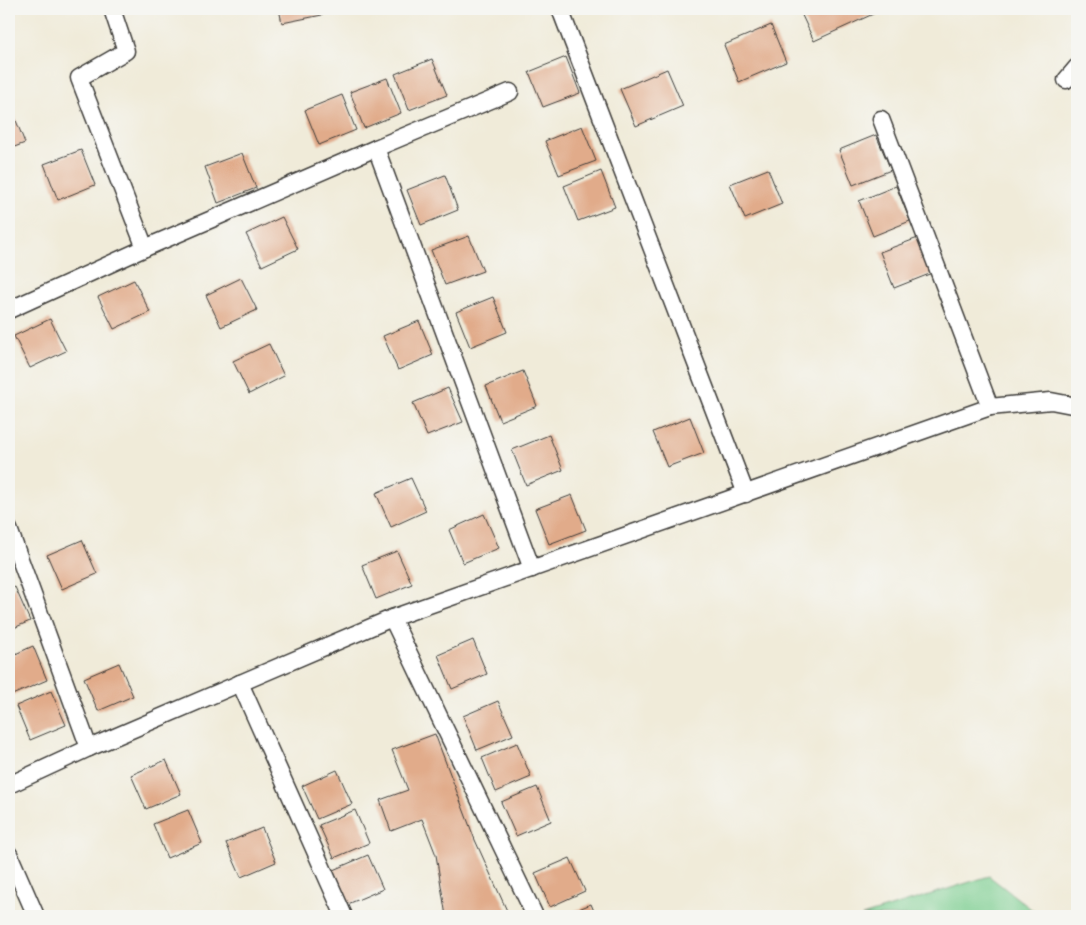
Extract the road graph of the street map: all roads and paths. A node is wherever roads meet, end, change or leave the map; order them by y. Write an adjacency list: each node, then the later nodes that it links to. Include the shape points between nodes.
1 (112, 9): 8 (street, via 126,51 79,78)
2 (560, 9): 12 (street)
3 (1077, 67): 4 (street)
4 (1066, 80)
5 (510, 92): 7 (street)
6 (881, 119): 11 (street)
7 (376, 148): 8 (street); 14 (street)
8 (145, 248): 9 (street)
9 (9, 310)
10 (1077, 406): 11 (street, via 1051,401)
11 (990, 407): 12 (street)
12 (746, 494): 14 (street)
13 (9, 529): 17 (street)
14 (532, 569): 15 (street)
15 (392, 618): 16 (street); 22 (street)
16 (240, 683): 17 (street); 21 (street)
17 (89, 748): 18 (street)
18 (9, 785)
19 (9, 854): 20 (street)
20 (36, 916)
21 (344, 916)
22 (535, 916)

